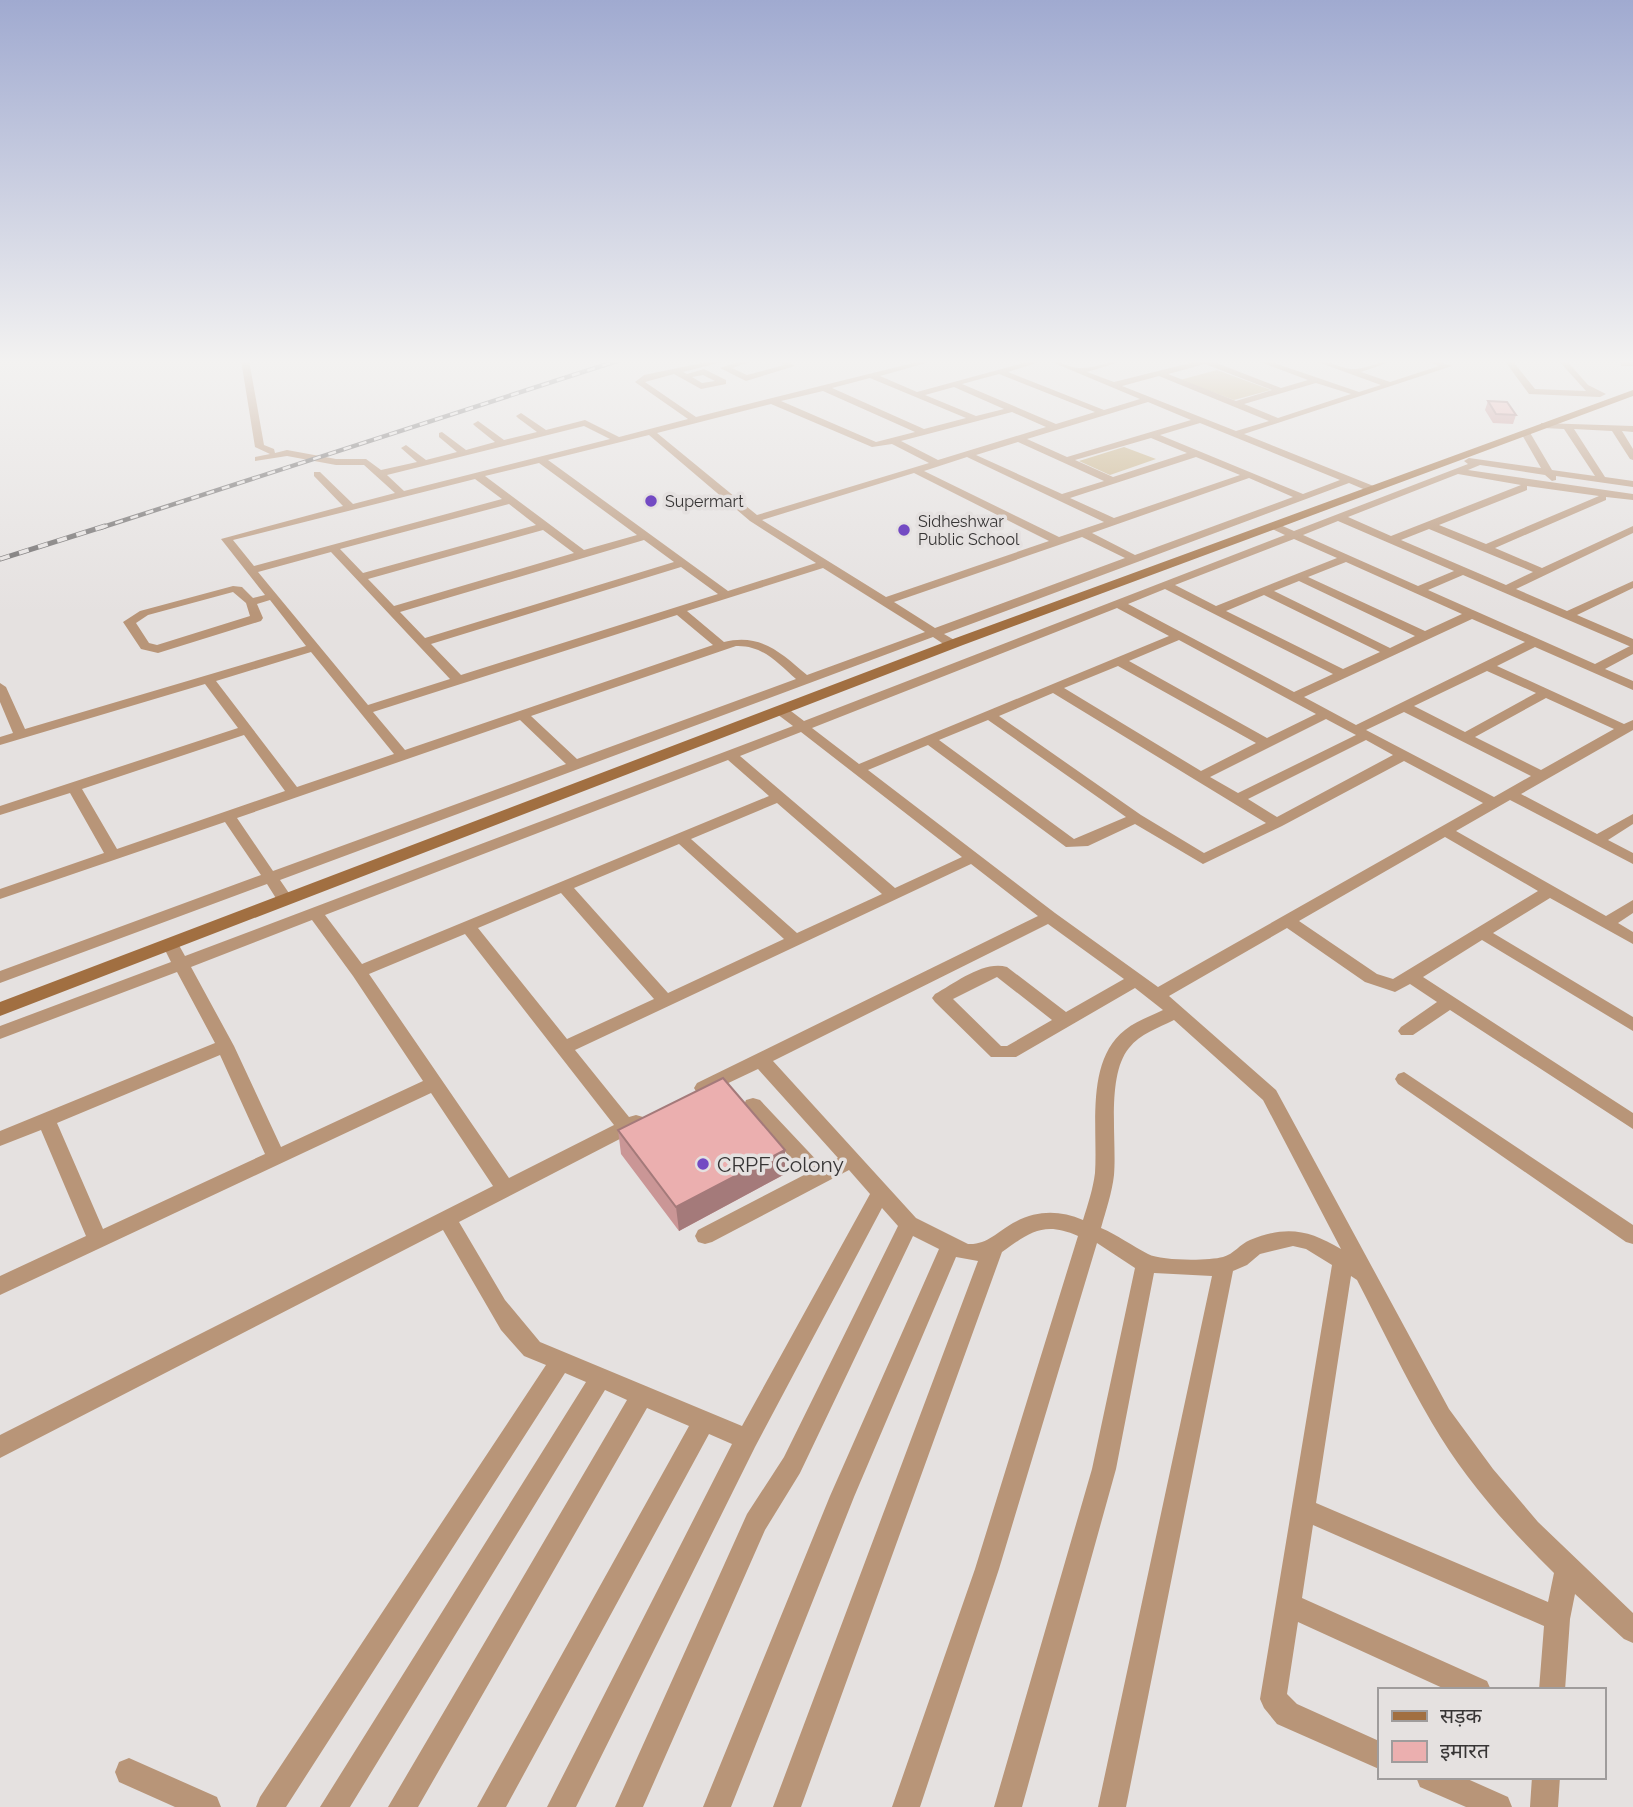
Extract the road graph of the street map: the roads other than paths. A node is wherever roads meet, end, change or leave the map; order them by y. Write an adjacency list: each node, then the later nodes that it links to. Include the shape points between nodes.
1 (261, 444): 17 (street)
2 (453, 444): 18 (street)
3 (497, 444): 18 (street)
4 (602, 444): 23 (street)
5 (666, 444): 48 (street)
6 (901, 444): 26 (street)
7 (1001, 444): 20 (street)
8 (1031, 444): 24 (street)
9 (1120, 444): 24 (street)
10 (1175, 444): 19 (street)
11 (1261, 444): 34 (street)
12 (1502, 444): 27 (street)
13 (1533, 444): 31 (street)
14 (1579, 444): 36 (street)
15 (1630, 447): 21 (street)
16 (406, 448): 25 (street)
17 (267, 450)
18 (464, 453): 25 (street)
19 (1197, 453): 32 (street); 35 (street)
20 (967, 454): 26 (street); 44 (street)
21 (1633, 457)
22 (258, 459): 30 (street, via 287,453 336,462 365,461)
23 (541, 460): 33 (street); 56 (street)
24 (1066, 460): 35 (street)
25 (424, 463): 30 (street)
26 (937, 463): 28 (street)
27 (1458, 465): 31 (street, via 1478,463); 38 (street); 40 (street); 49 (street)
28 (915, 470): 48 (street); 60 (street)
29 (317, 474): 47 (street)
30 (379, 474): 41 (street)
31 (1550, 474): 36 (street); 38 (street)
32 (1249, 475): 42 (street); 50 (street)
33 (478, 476): 41 (street); 46 (street)
34 (1349, 480): 40 (street); 42 (street)
35 (1113, 481): 44 (street)
36 (1603, 481): 37 (street)
37 (1633, 484)
38 (1555, 487): 43 (street)
39 (1522, 488): 51 (street)
40 (1372, 489): 53 (street)
41 (402, 495): 47 (street)
42 (1302, 497): 66 (street)
43 (1633, 497)
44 (1061, 498): 50 (street)
45 (1602, 498): 63 (street)
46 (511, 500): 52 (street); 62 (street)
47 (351, 508): 69 (street, via 226,539)
48 (754, 519): 68 (street)
49 (1340, 519): 57 (street); 59 (street)
50 (1113, 522): 55 (street)
51 (1430, 525): 59 (street); 63 (street)
52 (544, 526): 64 (street); 72 (street)
53 (1274, 526): 57 (street); 96 (street)
54 (1633, 529): 58 (street)
55 (1083, 533): 60 (street); 66 (street)
56 (645, 536): 64 (street); 67 (street)
57 (1296, 536): 65 (street); 75 (street)
58 (1616, 537): 61 (street); 71 (street)
59 (1391, 540): 70 (street)
60 (1059, 541): 83 (street)
61 (1633, 544)
62 (333, 548): 69 (street); 72 (street)
63 (1486, 548): 71 (street)
64 (582, 554): 85 (street)
65 (1346, 558): 73 (street); 77 (street)
66 (1137, 560): 90 (street)
67 (683, 563): 80 (street); 94 (street)
68 (824, 564): 80 (street); 83 (street)
69 (252, 570): 81 (street)
70 (1462, 570): 76 (street); 77 (street)
71 (1544, 572): 76 (street)
72 (361, 577): 85 (street)
73 (1298, 577): 78 (street); 92 (street)
74 (1633, 584): 79 (street)
75 (1167, 586): 84 (street); 87 (street)
76 (1506, 589): 89 (street)
77 (1419, 590): 88 (street)
78 (1264, 591): 87 (street); 100 (street)
79 (1627, 592): 89 (street)
80 (727, 595): 86 (street)
81 (273, 596): 82 (street); 98 (street)
82 (251, 602): 82 (street, via 233,589 144,613 129,622 145,646 158,649 257,618)
83 (883, 602): 90 (street)
84 (1119, 604): 91 (street); 119 (street)
85 (393, 610): 94 (street)
86 (678, 610): 97 (street); 106 (street)
87 (1217, 610): 104 (street)
88 (1472, 614): 92 (street); 93 (street)
89 (1568, 615): 95 (street)
90 (934, 632): 96 (street); 107 (street)
91 (1179, 636): 101 (street); 112 (street)
92 (1425, 636): 100 (street)
93 (1535, 642): 102 (street); 103 (street)
94 (423, 643): 106 (street)
95 (1633, 643)
96 (952, 644): 115 (street)
97 (722, 646): 107 (street, via 742,639 757,641); 116 (street)
98 (316, 647): 105 (street); 114 (street)
99 (1633, 649): 103 (street)
100 (1389, 652): 104 (street)
101 (1119, 661): 110 (street); 127 (street)
102 (1487, 666): 111 (street); 113 (street)
103 (1595, 669): 108 (street)
104 (1343, 674): 112 (street)
105 (208, 679): 121 (street); 123 (street)
106 (457, 679): 114 (street)
107 (805, 680): 131 (street)
108 (1633, 686)
109 (0, 687): 123 (street)
110 (1054, 688): 117 (street); 133 (street)
111 (1546, 693): 120 (street); 124 (street)
112 (1293, 697): 118 (street)
113 (1405, 706): 122 (street); 124 (street)
114 (365, 710): 130 (street)
115 (782, 711): 119 (street); 157 (street)
116 (523, 715): 130 (street); 131 (street)
117 (989, 715): 125 (street); 143 (street)
118 (1326, 715): 122 (street); 127 (street)
119 (803, 726): 128 (street); 132 (street)
120 (1629, 727): 134 (street)
121 (246, 730): 135 (street); 136 (street)
122 (1361, 733): 129 (street); 139 (street)
123 (22, 735): 126 (street)
124 (1465, 737): 134 (street)
125 (930, 740): 132 (street); 143 (street, via 1071,844 1083,843)
126 (0, 741)
127 (1267, 744): 133 (street)
128 (730, 755): 138 (street); 159 (street)
129 (1404, 755): 140 (street); 145 (street)
130 (403, 757): 136 (street)
131 (575, 765): 152 (street)
132 (859, 769): 150 (street)
133 (1200, 776): 139 (street)
134 (1542, 776): 137 (street)
135 (74, 787): 141 (street); 149 (street)
136 (294, 793): 142 (street)
137 (1510, 794): 140 (street); 148 (street)
138 (778, 797): 147 (street); 156 (street)
139 (1238, 799): 145 (street)
140 (1494, 803): 146 (street)
141 (0, 811)
142 (228, 816): 149 (street); 152 (street)
143 (1136, 818): 145 (street, via 1203,859)
144 (1633, 818): 148 (street)
145 (1277, 823)
146 (1445, 831): 154 (street); 161 (street)
147 (683, 839): 153 (street); 166 (street)
148 (1597, 840): 151 (street)
149 (113, 855): 155 (street)
150 (972, 858): 156 (street); 160 (street)
151 (1633, 859)
152 (269, 877): 157 (street); 171 (street)
153 (565, 888): 163 (street); 176 (street)
154 (1550, 891): 162 (street); 164 (street)
155 (0, 894)
156 (892, 894): 166 (street)
157 (285, 899): 167 (street)
158 (1633, 905): 162 (street)
159 (314, 912): 168 (street); 169 (street)
160 (1049, 917): 172 (street); 173 (street)
161 (1287, 921): 170 (street, via 1384,985 1395,986); 174 (street)
162 (1606, 924): 165 (street)
163 (468, 928): 169 (street); 185 (street)
164 (1480, 932): 170 (street); 181 (street)
165 (1633, 939)
166 (795, 940): 176 (street)
167 (170, 944): 168 (street); 178 (street)
168 (180, 965): 183 (street); 184 (street)
169 (359, 972): 188 (street)
170 (1410, 976): 177 (street)
171 (0, 977)
172 (922, 980): 175 (street); 186 (street)
173 (1136, 980): 174 (street); 180 (street)
174 (1157, 995): 179 (street)
175 (941, 998): 180 (street, via 993,971 1002,971); 180 (street, via 1004,1054)
176 (665, 1001): 185 (street)
177 (1450, 1002): 182 (street); 193 (street)
178 (0, 1009)
179 (1174, 1012): 203 (street, via 1129,1035 1116,1049 1106,1100 1107,1168); 212 (street, via 1270,1095)
180 (1065, 1021)
181 (1633, 1025)
182 (1407, 1031)
183 (0, 1033)
184 (225, 1046): 192 (street); 196 (street)
185 (562, 1049): 194 (street)
186 (761, 1060): 189 (street); 197 (street)
187 (1405, 1079): 205 (street)
188 (435, 1083): 196 (street); 199 (street)
189 (683, 1099)
190 (753, 1105): 198 (street)
191 (649, 1116): 194 (street)
192 (46, 1120): 195 (street); 206 (street)
193 (1633, 1122)
194 (626, 1128): 199 (street)
195 (0, 1139)
196 (276, 1157): 206 (street)
197 (851, 1160): 198 (street); 200 (street)
198 (819, 1176): 204 (street)
199 (506, 1191): 201 (street)
200 (880, 1193): 202 (street); 218 (street)
201 (447, 1219): 214 (street, via 520,1340); 219 (street)
202 (909, 1224): 207 (street); 237 (street, via 786,1477 756,1522)
203 (1091, 1230): 208 (street, via 1062,1220 1042,1221 1021,1228); 209 (street); 240 (street, via 987,1569)
204 (705, 1236)
205 (1633, 1236)
206 (97, 1240): 213 (street)
207 (950, 1247): 208 (street, via 977,1253); 238 (street, via 842,1496)
208 (994, 1247): 239 (street)
209 (1146, 1264): 211 (street); 241 (street, via 1104,1469)
210 (1343, 1264): 211 (street, via 1310,1241 1293,1238 1254,1247); 212 (street); 220 (street)
211 (1224, 1266): 242 (street)
212 (1367, 1275): 221 (street, via 1469,1461 1512,1515)
213 (0, 1286)
214 (561, 1361): 215 (street); 232 (street)
215 (601, 1377): 216 (street); 233 (street)
216 (643, 1394): 217 (street); 234 (street)
217 (705, 1420): 218 (street); 235 (street)
218 (747, 1439): 236 (street)
219 (0, 1447)
220 (1303, 1509): 222 (street); 223 (street)
221 (1567, 1570): 223 (street); 224 (street)
222 (1287, 1604): 225 (street); 227 (street, via 1273,1689 1278,1708)
223 (1557, 1619): 226 (street)
224 (1633, 1630)
225 (1474, 1688)
226 (1552, 1688)
227 (1378, 1755)
228 (129, 1772): 231 (street)
229 (1435, 1779): 243 (street)
230 (1546, 1779): 244 (street)
231 (207, 1807)
232 (270, 1807)
233 (334, 1807)
234 (402, 1807)
235 (491, 1807)
236 (561, 1807)
237 (629, 1807)
238 (717, 1807)
239 (787, 1807)
240 (906, 1807)
241 (1008, 1807)
242 (1112, 1807)
243 (1498, 1807)
244 (1544, 1807)

